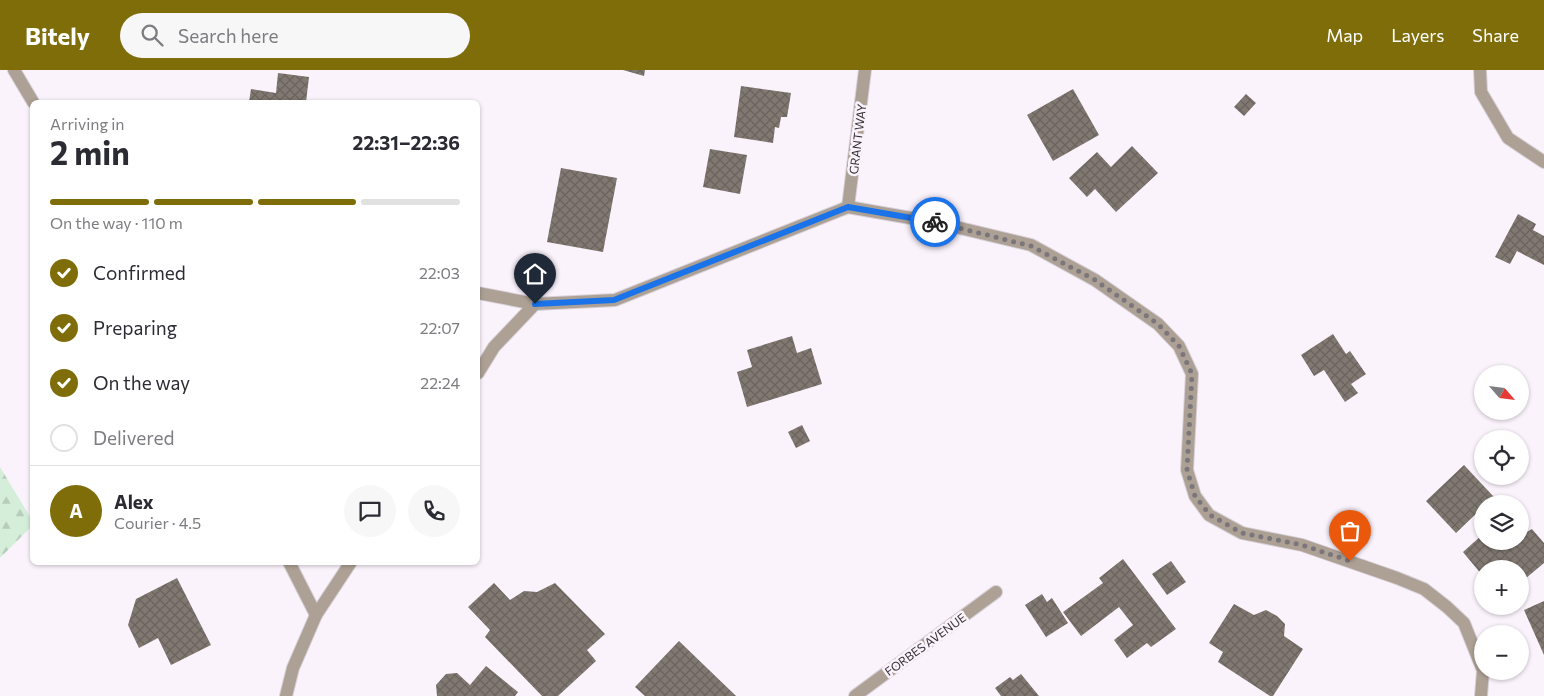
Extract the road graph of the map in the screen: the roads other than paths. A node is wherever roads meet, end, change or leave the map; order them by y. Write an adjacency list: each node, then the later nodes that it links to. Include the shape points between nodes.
1 (14, 70): 4 (street)
2 (866, 70): 6 (street, GRANT WAY)
3 (1480, 70): 5 (street, via 1482,92 1508,138)
4 (32, 100)
5 (1544, 162)
6 (848, 207): 8 (street, via 614,300); 14 (street, via 939,223 1031,246 1095,280 1158,324 1179,346 1192,374 1187,470 1195,496 1210,515 1242,533 1302,545 1424,590 1464,623)
7 (480, 293): 8 (street)
8 (535, 304): 9 (street, via 494,348)
9 (480, 370)
10 (291, 565): 13 (street)
11 (349, 565): 13 (street)
12 (996, 592): 17 (street, FORBES AVENUE)
13 (316, 615): 16 (street, via 293,668)
14 (1474, 648)
15 (1482, 680): 18 (street)
16 (286, 696)
17 (855, 696)
18 (1480, 696)

